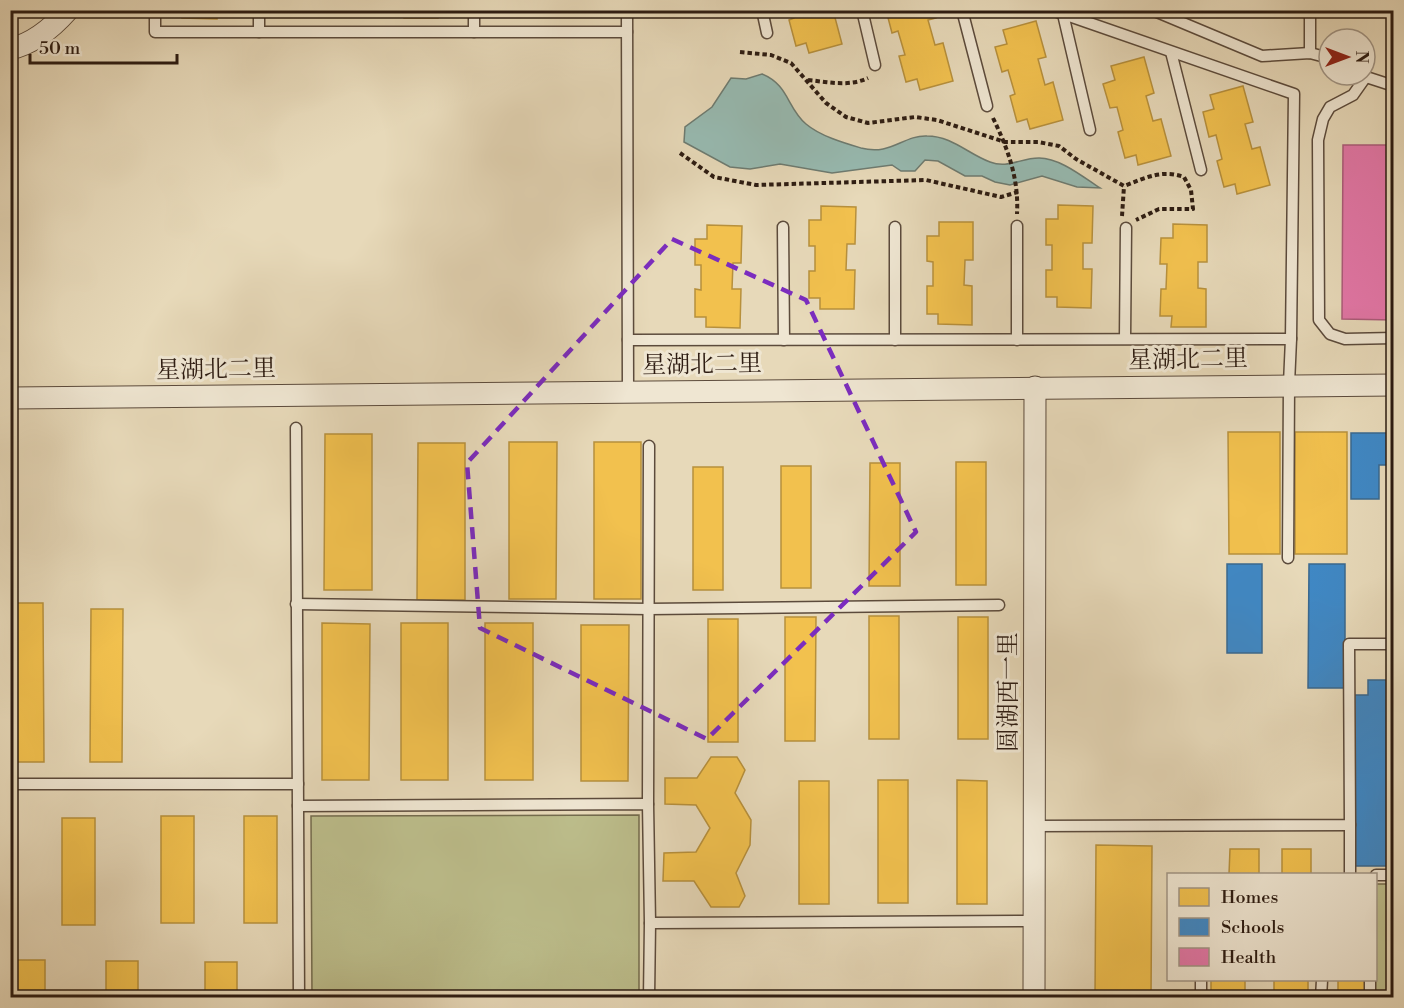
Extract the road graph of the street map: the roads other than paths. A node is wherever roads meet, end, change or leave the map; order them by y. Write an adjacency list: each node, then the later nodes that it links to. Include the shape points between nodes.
1 (68, 10): 16 (street, via 58,22 22,46)
2 (155, 10): 12 (lane, via 155,32)
3 (259, 10): 12 (lane)
4 (474, 10): 13 (lane)
5 (627, 10): 14 (lane)
6 (762, 10): 15 (lane)
7 (862, 10): 20 (lane)
8 (962, 10): 24 (lane)
9 (1152, 10): 18 (lane, via 1262,56)
10 (1310, 10): 18 (lane)
11 (1058, 12): 17 (lane); 25 (lane)
12 (259, 32): 13 (lane)
13 (474, 32): 14 (lane)
14 (627, 32): 34 (lane)
15 (767, 33)
16 (10, 49)
17 (1171, 52): 26 (lane); 33 (lane, via 1294,94)
18 (1310, 52): 19 (lane)
19 (1317, 54)
20 (875, 65)
21 (1377, 81): 22 (lane)
22 (1394, 86)
23 (1357, 87): 32 (lane, via 1353,95 1330,107 1318,140 1319,320 1330,334 1345,339)
24 (987, 106)
25 (1090, 130)
26 (1201, 170)
27 (1017, 226): 37 (lane)
28 (783, 227): 35 (lane)
29 (895, 227): 36 (lane)
30 (1126, 228): 31 (lane)
31 (1125, 338): 33 (lane); 37 (lane)
32 (1394, 338)
33 (1292, 339): 38 (lane)
34 (628, 340): 35 (lane); 41 (lane)
35 (784, 340): 36 (lane)
36 (895, 340): 37 (lane)
37 (1017, 340)
38 (1288, 384): 39 (street, 星湖北二里); 40 (street, 星湖北二里); 45 (lane)
39 (1394, 385)
40 (1035, 387): 41 (street, 星湖北二里); 55 (street, 圆湖西一里)
41 (628, 392): 42 (street, 星湖北二里)
42 (10, 398)
43 (296, 428): 46 (lane)
44 (649, 446): 48 (lane)
45 (1288, 558)
46 (296, 604): 48 (lane); 51 (lane)
47 (999, 605): 48 (lane)
48 (649, 609): 52 (lane)
49 (1394, 644): 54 (lane, via 1349,644)
50 (10, 784): 51 (lane)
51 (298, 784): 53 (lane)
52 (648, 804): 53 (lane); 60 (lane)
53 (298, 806): 64 (lane)
54 (1350, 825): 55 (lane); 56 (lane)
55 (1034, 826): 59 (street, 圆湖西一里)
56 (1350, 873)
57 (1377, 875): 58 (lane)
58 (1394, 875)
59 (1034, 921): 60 (lane); 66 (street, 圆湖西一里)
60 (650, 923): 65 (lane)
61 (1201, 981): 67 (lane)
62 (1322, 981): 68 (lane)
63 (1370, 981): 69 (lane)
64 (299, 998)
65 (649, 998)
66 (1034, 998)
67 (1201, 998)
68 (1321, 998)
69 (1370, 998)

